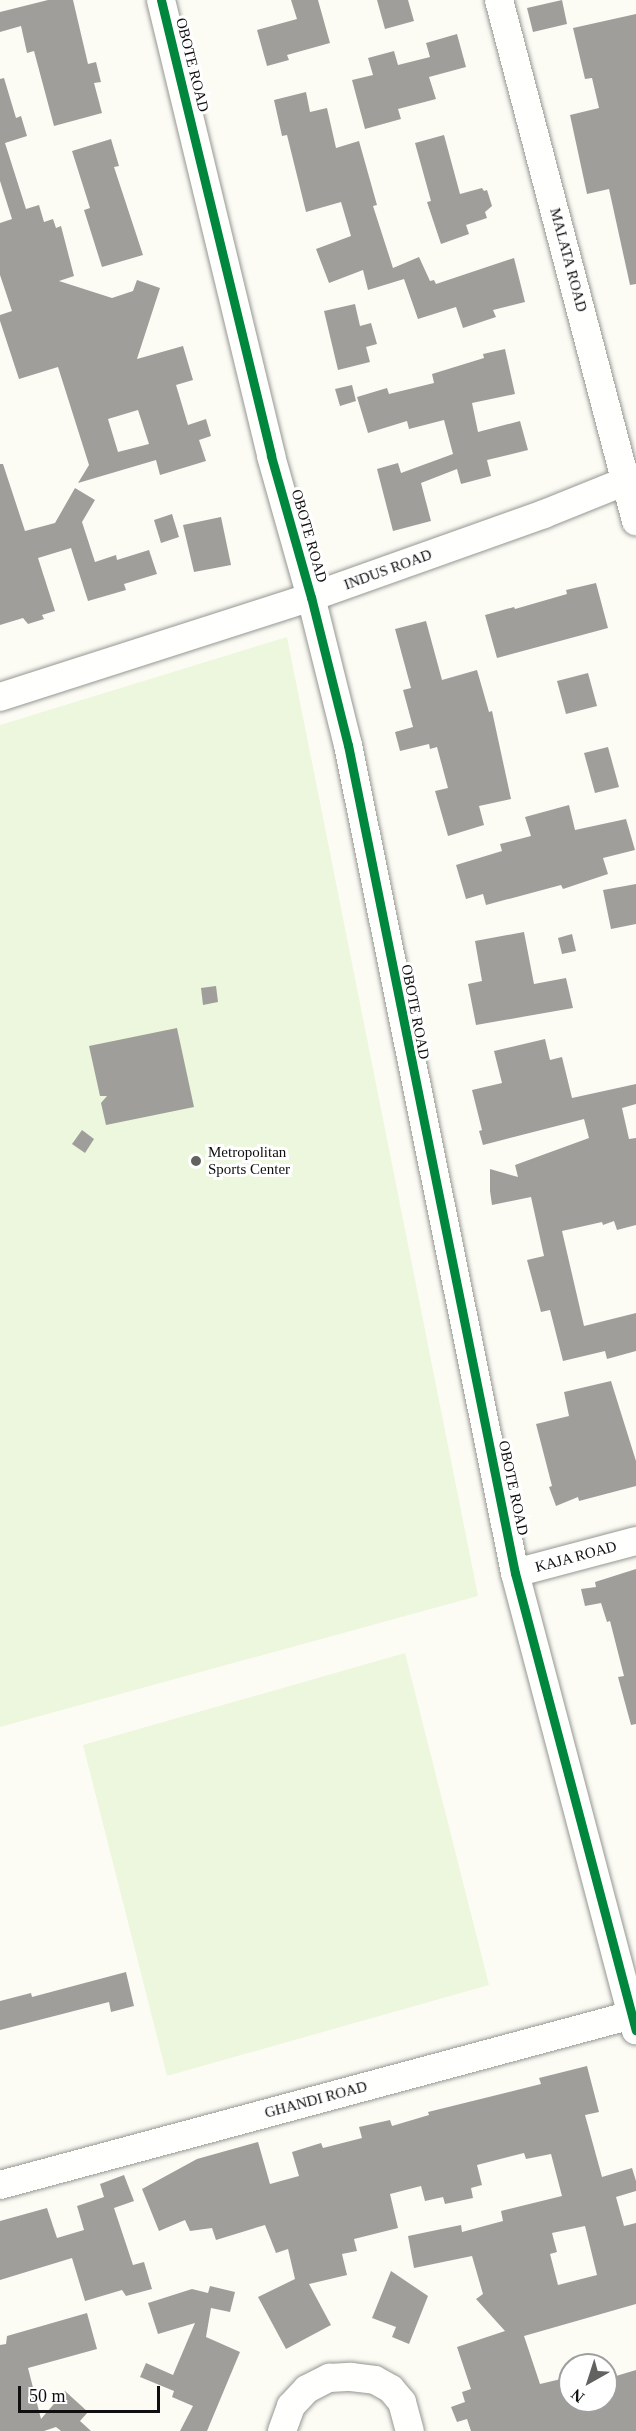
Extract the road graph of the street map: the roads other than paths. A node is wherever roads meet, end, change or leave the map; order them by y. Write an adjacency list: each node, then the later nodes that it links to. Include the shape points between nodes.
1 (161, 0): 5 (street, OBOTE ROAD, via 271,456)
2 (499, 0): 3 (street, MALATA ROAD)
3 (631, 479): 4 (street, MALATA ROAD); 5 (street, INDUS ROAD)
4 (636, 521)
5 (311, 597): 6 (street, INDUS ROAD); 8 (street, OBOTE ROAD, via 348,745)
6 (0, 697)
7 (636, 1541): 8 (street, KAJA ROAD)
8 (515, 1574): 9 (street, OBOTE ROAD)
9 (634, 2023): 10 (street, GHANDI ROAD)
10 (0, 2185)
11 (282, 2431): 12 (street, via 291,2406 307,2390 329,2378 351,2377 375,2380 391,2389 402,2402)
12 (410, 2431)

